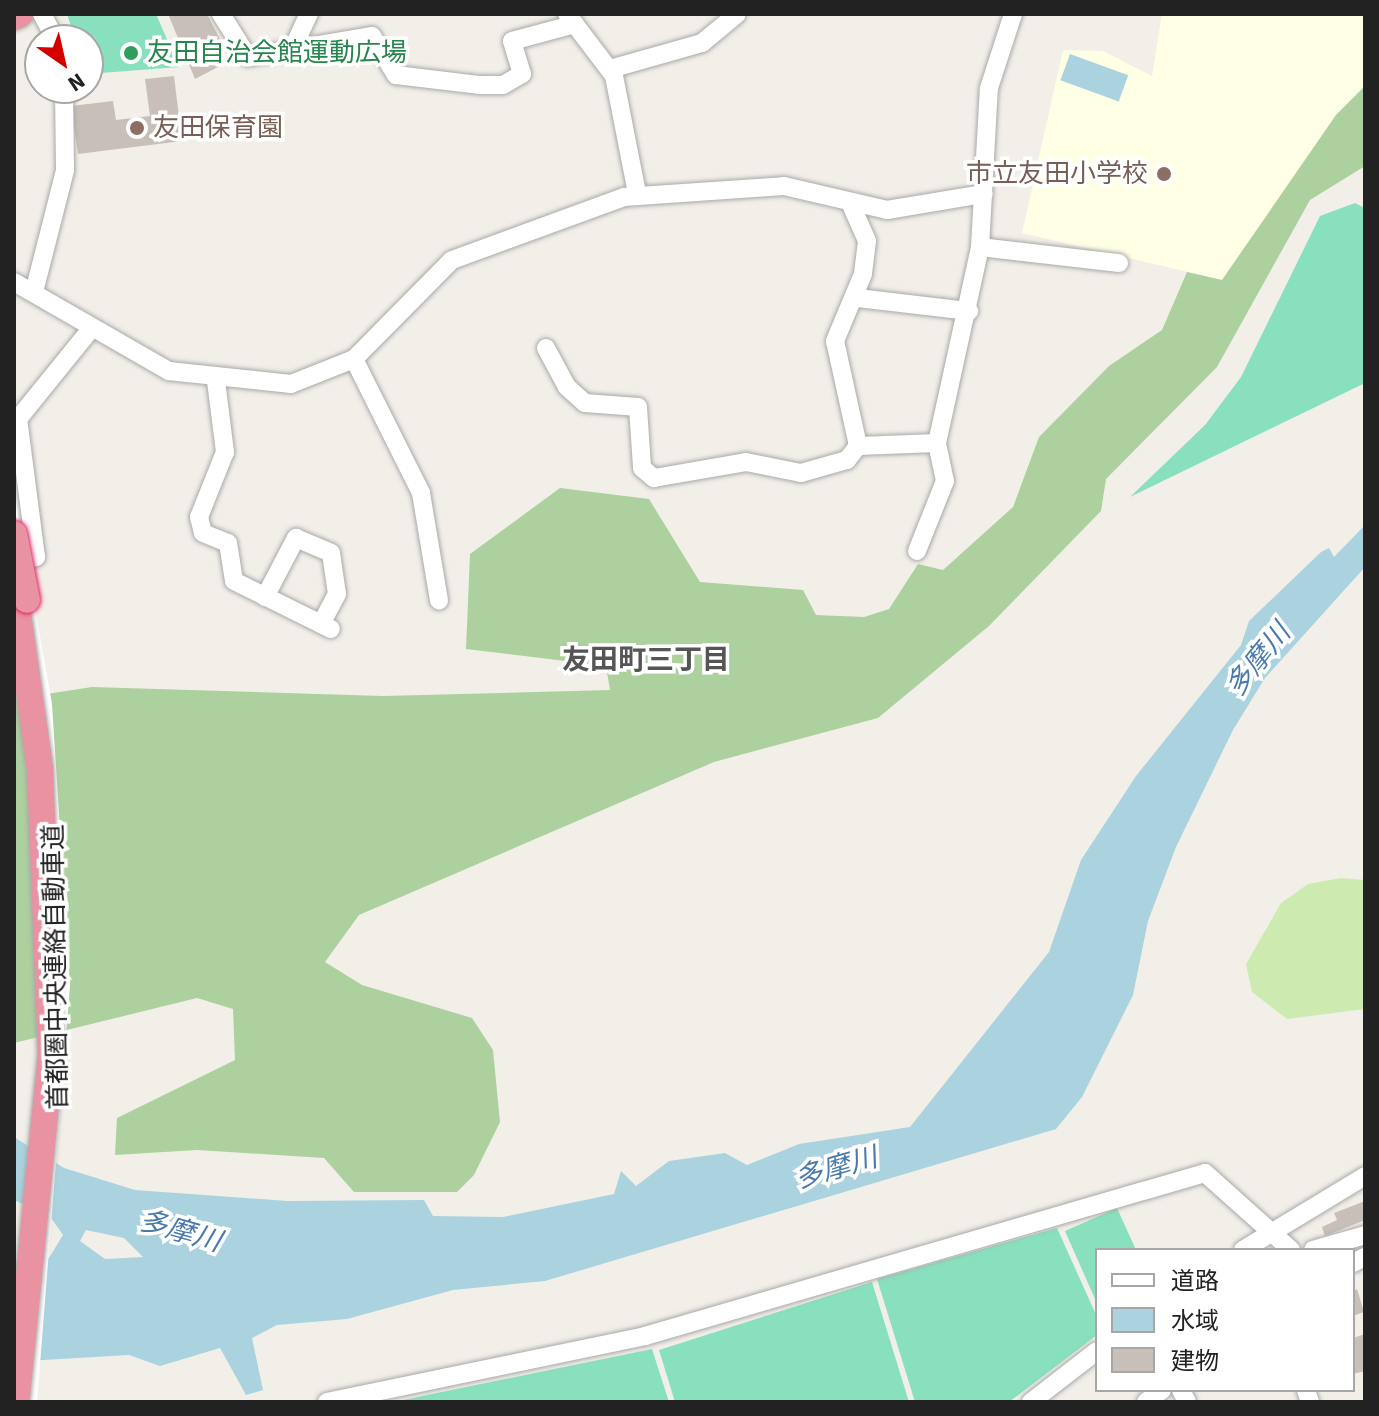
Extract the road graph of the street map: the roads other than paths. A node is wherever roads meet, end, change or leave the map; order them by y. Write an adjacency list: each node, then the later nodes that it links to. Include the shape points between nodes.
1 (20, 14): 6 (highway)
2 (221, 14): 8 (street, via 248,57)
3 (309, 14): 8 (street)
4 (737, 14): 9 (street, via 702,43)
5 (1013, 14): 12 (street, via 989,88)
6 (14, 17)
7 (571, 19): 8 (street, via 512,41 522,74 503,85 396,75 372,36); 9 (street)
8 (292, 50)
9 (610, 69): 11 (street)
10 (64, 104): 17 (street, via 65,170)
11 (637, 193): 13 (street, via 784,186); 22 (street, via 452,260)
12 (984, 194): 13 (street, via 903,209); 14 (street)
13 (852, 207): 18 (street, via 867,241)
14 (980, 247): 15 (street); 19 (street)
15 (1119, 263)
16 (14, 282): 17 (street)
17 (34, 292): 20 (street)
18 (858, 298): 19 (street); 25 (street, via 835,341)
19 (969, 311): 24 (street)
20 (91, 329): 23 (street, via 169,371); 28 (street, via 18,419 36,557)
21 (546, 348): 25 (street, via 567,387 585,403 638,407 642,468 654,478 746,462 801,473 847,460)
22 (354, 359): 23 (street, via 291,384); 31 (street, via 421,493)
23 (216, 381): 30 (street, via 225,452 199,517 203,533 228,543 234,581)
24 (937, 443): 25 (street); 27 (street, via 945,481)
25 (858, 446)
26 (14, 534): 38 (highway, 首都圏中央連絡自動車道, bridge, via 51,768 60,966 54,1178)
27 (917, 551)
28 (14, 563)
29 (14, 586): 37 (highway, 首都圏中央連絡自動車道, via 40,769 51,1025 42,1193)
30 (265, 597): 30 (street, via 326,627 337,594 331,553 296,538)
31 (439, 601)
32 (1365, 1176): 34 (street)
33 (1365, 1235): 35 (street)
34 (1282, 1246): 39 (street, via 1237,1195 1205,1173 645,1336)
35 (1320, 1248)
36 (1095, 1353): 40 (street)
37 (16, 1402)
38 (26, 1402)
39 (327, 1402)
40 (1031, 1402)

